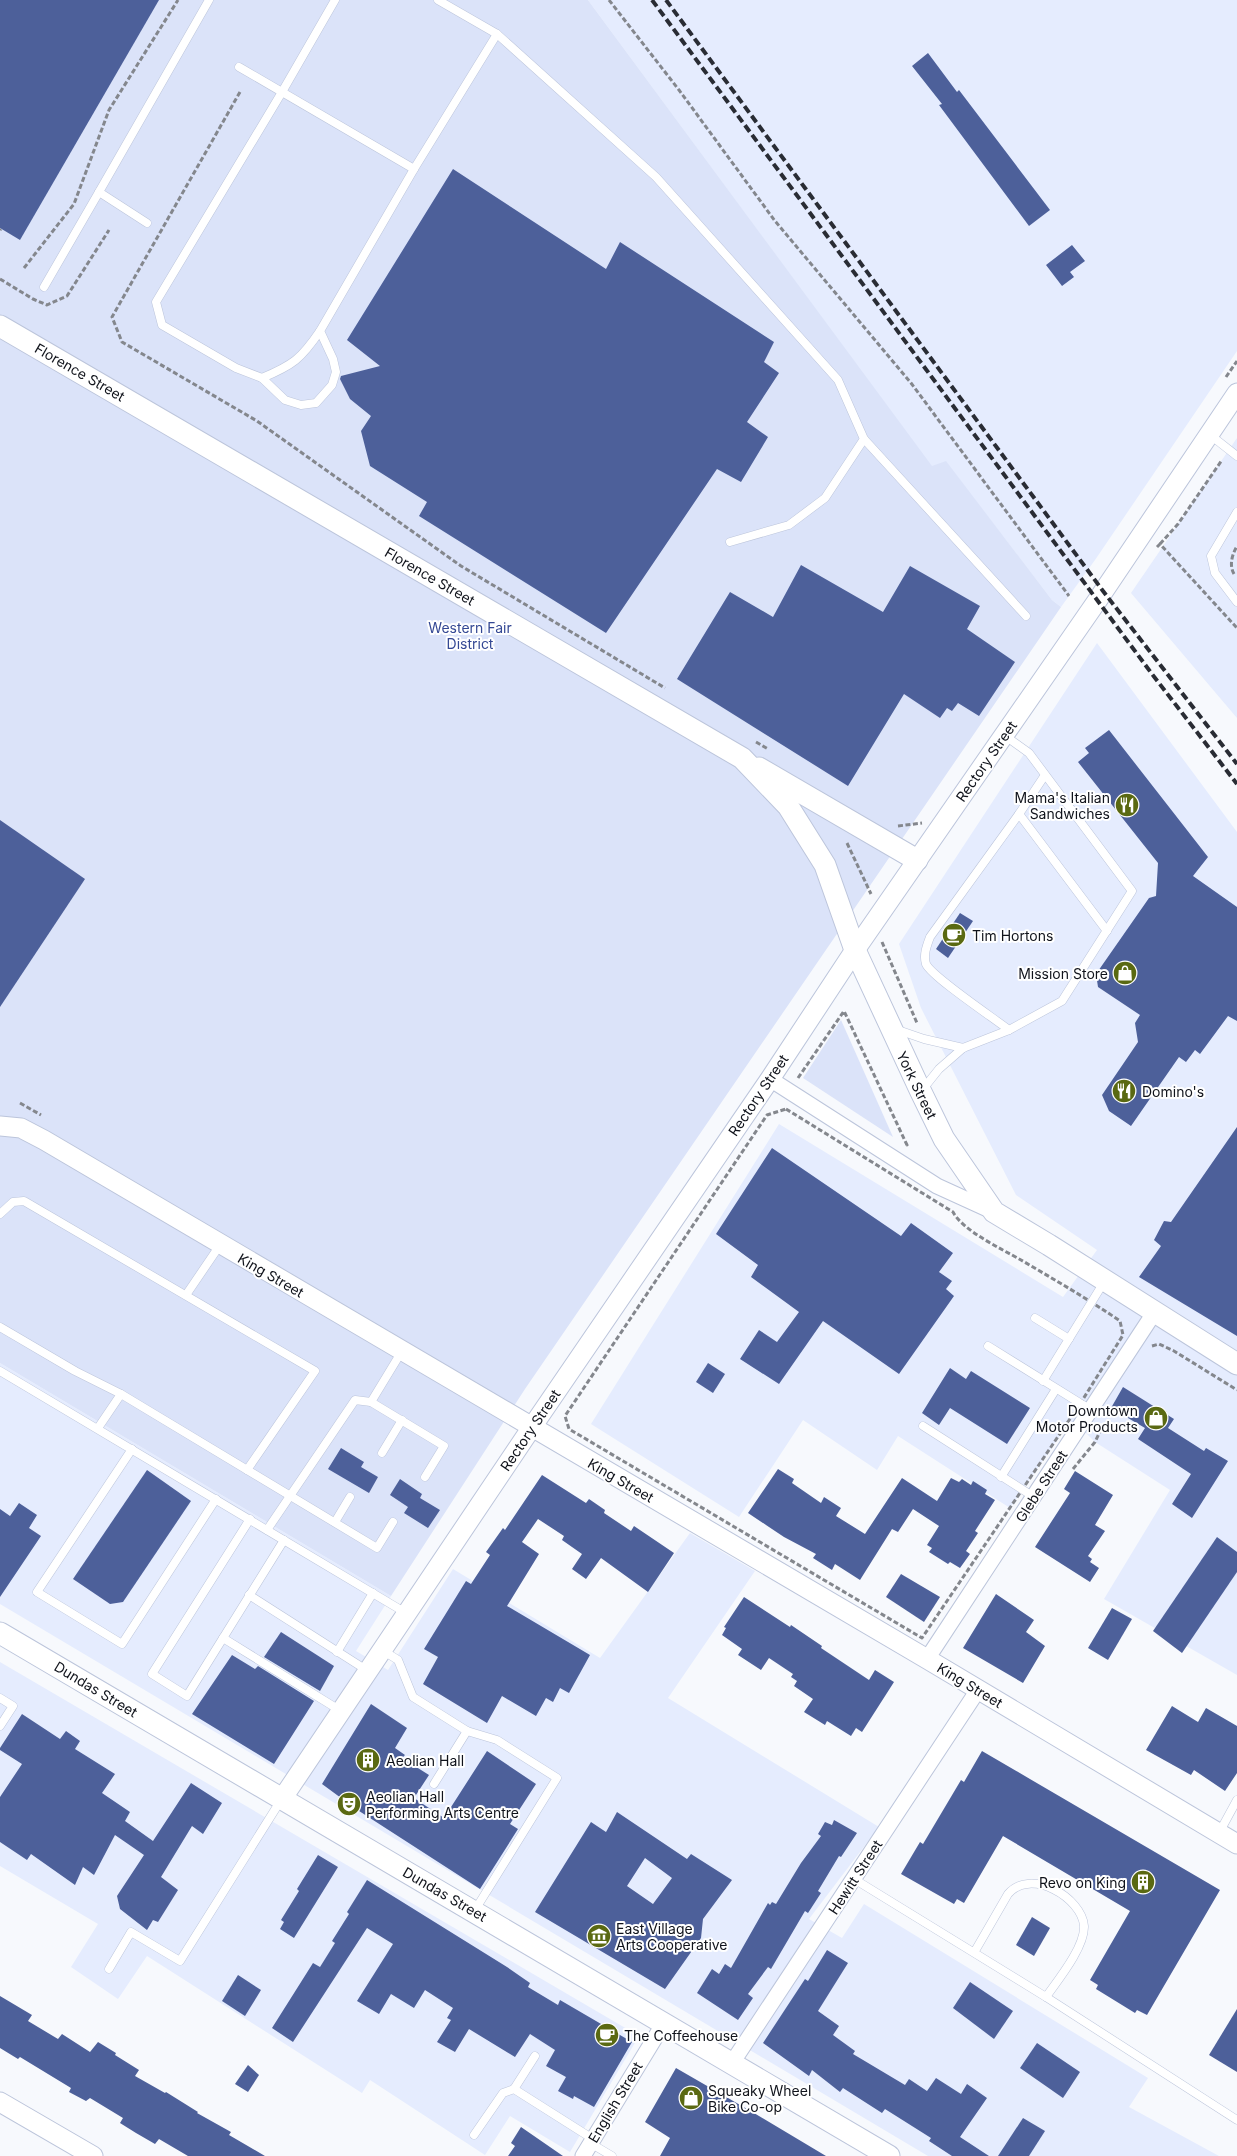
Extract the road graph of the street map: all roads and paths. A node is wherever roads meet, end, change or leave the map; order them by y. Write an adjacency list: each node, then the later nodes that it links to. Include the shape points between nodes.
1 (178, 0): 13 (path, via 110,110 74,204)
2 (209, 0): 11 (lane)
3 (335, 0): 9 (lane)
4 (438, 0): 6 (lane)
5 (608, 0): 29 (path, via 775,221 911,383)
6 (497, 34): 10 (lane); 20 (lane, via 656,177 838,380)
7 (239, 67): 9 (lane)
8 (240, 92): 33 (path, via 112,317 122,342 258,421 461,566)
9 (282, 92): 10 (lane); 17 (lane, via 156,302 162,324 236,368)
10 (414, 169): 16 (lane)
11 (99, 192): 12 (lane); 14 (lane)
12 (147, 223)
13 (24, 268)
14 (44, 287)
15 (0, 326): 37 (main road, Florence Street)
16 (320, 331): 17 (lane, via 306,351 287,368); 17 (lane, via 336,372 332,385 316,403 301,405 285,400)
17 (262, 378)
18 (1237, 394): 19 (street, Rectory Street)
19 (1209, 434): 21 (lane); 34 (street, Rectory Street)
20 (864, 439): 24 (lane, via 825,498 789,524); 31 (lane)
21 (1228, 451): 22 (lane); 25 (path, via 1178,524)
22 (1237, 456)
23 (1237, 512): 30 (lane, via 1211,556 1215,573)
24 (730, 542)
25 (1160, 544): 27 (path); 32 (path)
26 (1237, 546): 28 (path, via 1232,558 1232,570)
27 (1155, 549)
28 (1237, 579)
29 (1069, 596)
30 (1237, 602)
31 (1026, 616)
32 (1237, 628)
33 (665, 688)
34 (1004, 735): 38 (lane, via 1029,753); 41 (street, Rectory Street)
35 (750, 739): 36 (path)
36 (776, 754)
37 (742, 758): 41 (main road); 45 (main road, Florence Street, via 788,806 826,865)
38 (1045, 775): 39 (lane); 44 (lane, via 1132,891)
39 (1018, 814): 44 (lane); 47 (lane, via 930,937 925,949 926,964 938,977)
40 (890, 822): 41 (path, via 896,826 922,823)
41 (910, 856): 45 (street, Rectory Street)
42 (877, 890): 43 (path)
43 (871, 898)
44 (1107, 931): 47 (lane, via 1062,1001)
45 (856, 950): 46 (main road, York Street); 49 (street, Rectory Street)
46 (890, 1027): 48 (lane); 50 (main road, York Street)
47 (1009, 1030): 48 (lane)
48 (963, 1048): 50 (lane)
49 (774, 1074): 53 (path, via 797,1080 844,1011 907,1145); 54 (street, York Street, via 937,1186); 77 (street, Rectory Street)
50 (920, 1092): 54 (main road, York Street, via 944,1139)
51 (0, 1126): 56 (street, King Street, via 21,1128 44,1140)
52 (828, 1135): 85 (path, via 786,1109 767,1115 565,1416 569,1429 922,1638)
53 (902, 1144)
54 (994, 1212): 57 (main road, York Street)
55 (0, 1214): 58 (lane, via 13,1202 24,1201)
56 (220, 1244): 58 (lane); 65 (street, King Street)
57 (1105, 1281): 59 (main road, York Street); 62 (lane)
58 (186, 1295): 81 (lane, via 315,1371)
59 (1154, 1313): 66 (main road, York Street); 73 (street, Glebe Street)
60 (1035, 1318): 62 (lane)
61 (0, 1327): 71 (lane)
62 (1069, 1339): 68 (lane)
63 (988, 1346): 68 (lane)
64 (1150, 1347): 70 (path, via 1159,1344 1174,1351)
65 (402, 1350): 72 (lane); 77 (street, King Street)
66 (1237, 1364)
67 (0, 1371): 78 (lane)
68 (1043, 1381): 69 (lane)
69 (1056, 1389): 73 (lane); 84 (lane)
70 (1237, 1390)
71 (121, 1394): 78 (lane); 81 (lane)
72 (371, 1402): 75 (lane); 86 (lane, via 355,1400)
73 (1085, 1404): 85 (street, Glebe Street); 85 (path)
74 (1107, 1416): 82 (path, via 1095,1442)
75 (402, 1420): 80 (lane); 83 (lane, via 444,1446)
76 (923, 1426): 84 (lane)
77 (532, 1427): 96 (street, Rectory Street); 101 (street, King Street)
78 (98, 1428): 79 (lane)
79 (132, 1449): 88 (lane); 88 (lane, via 37,1592 122,1644)
80 (382, 1453)
81 (247, 1470): 86 (lane)
82 (1072, 1471)
83 (424, 1477)
84 (1002, 1477): 85 (lane)
85 (1028, 1494): 101 (street, Glebe Street)
86 (291, 1496): 90 (lane); 92 (lane)
87 (350, 1497): 90 (lane)
88 (216, 1499): 89 (lane)
89 (250, 1519): 92 (lane); 98 (lane, via 152,1674 187,1696)
90 (335, 1522): 91 (lane, via 376,1548)
91 (393, 1522)
92 (267, 1530): 93 (lane)
93 (284, 1540): 94 (lane); 95 (lane)
94 (373, 1593): 96 (lane); 100 (lane)
95 (249, 1595): 98 (lane); 100 (lane)
96 (407, 1614): 99 (street, Rectory Street)
97 (0, 1633): 109 (main road, Dundas Street)
98 (223, 1638): 105 (lane)
99 (382, 1650): 102 (street, Rectory Street); 107 (lane, via 398,1660 413,1697)
100 (337, 1652): 102 (lane)
101 (927, 1659): 103 (street, King Street)
102 (368, 1671): 105 (street, Rectory Street)
103 (978, 1690): 111 (street, King Street); 113 (street, Hewitt Street)
104 (0, 1698): 106 (lane, via 13,1706)
105 (342, 1710): 109 (street, Rectory Street)
106 (0, 1726)
107 (467, 1731): 108 (lane); 114 (lane, via 497,1740 557,1778)
108 (434, 1784)
109 (282, 1799): 114 (main road, Dundas Street); 116 (lane, via 180,1961 131,1932)
110 (1237, 1800): 111 (lane)
111 (1218, 1833): 112 (street, King Street)
112 (1237, 1844)
113 (854, 1879): 115 (lane); 120 (street, Hewitt Street)
114 (474, 1912): 118 (main road, Dundas Street)
115 (975, 1951): 117 (lane); 117 (lane, via 1013,1888 1039,1883 1054,1889 1078,1911 1084,1925 1082,1940)
116 (109, 1970)
117 (1046, 1997): 123 (lane)
118 (664, 2023): 120 (main road, Dundas Street); 125 (street, English Street)
119 (535, 2056): 121 (lane)
120 (732, 2064): 128 (main road, Dundas Street)
121 (514, 2089): 124 (lane, via 503,2093); 125 (lane)
122 (0, 2102): 126 (street)
123 (1237, 2120)
124 (474, 2135)
125 (589, 2146): 127 (lane)
126 (93, 2156)
127 (612, 2156)
128 (889, 2156)

